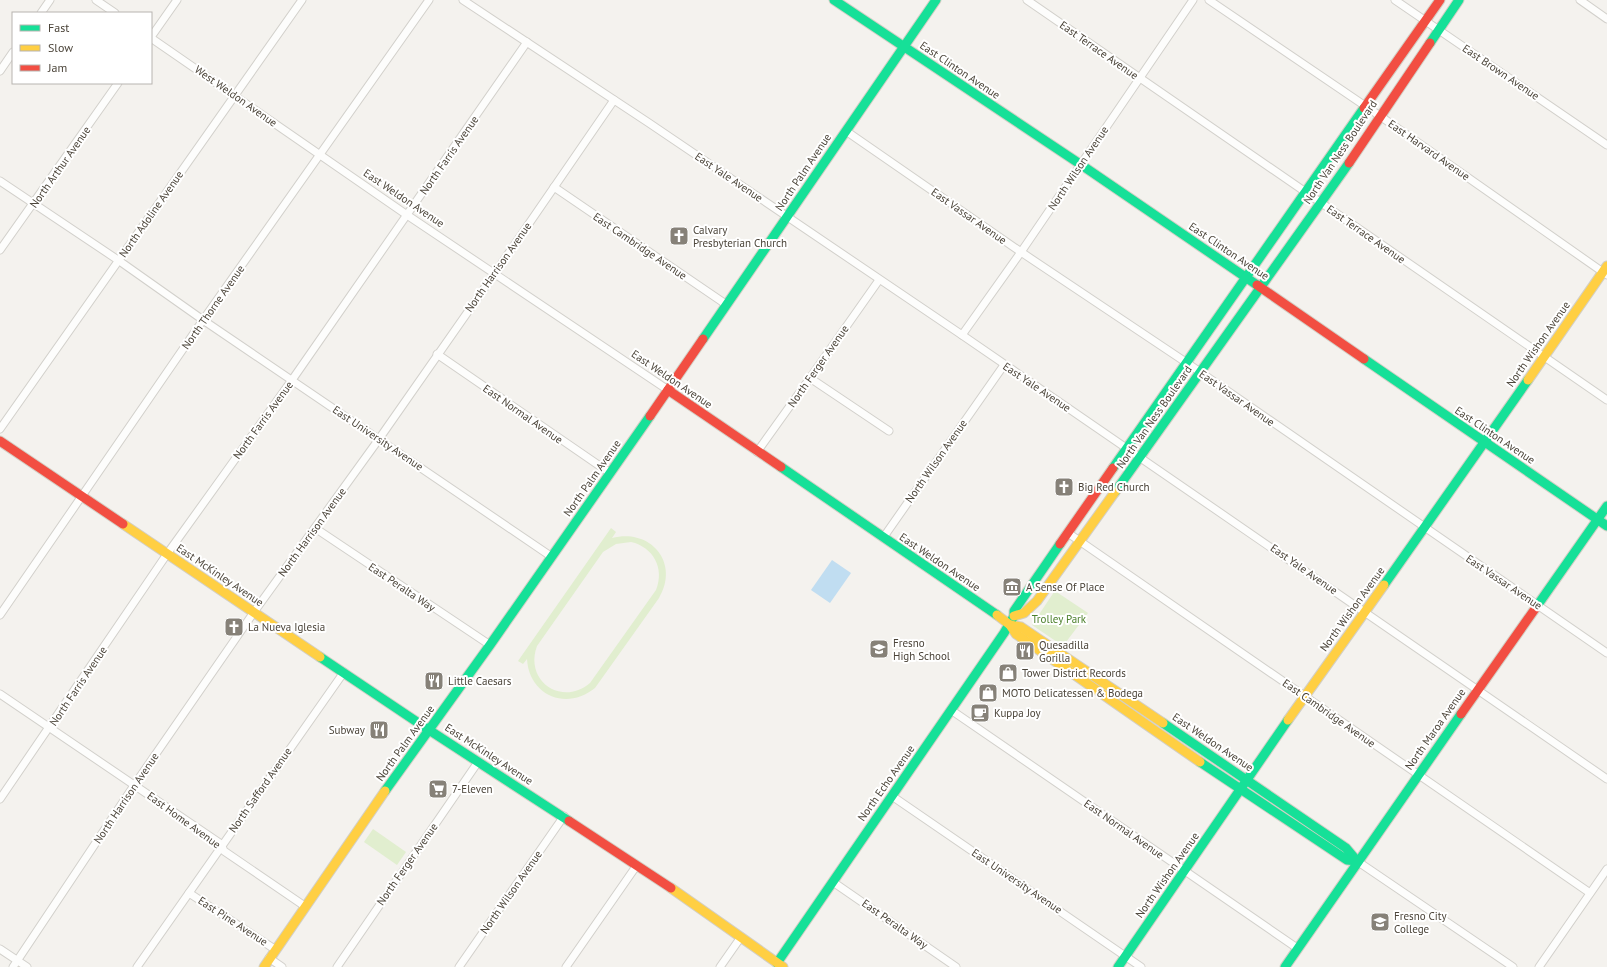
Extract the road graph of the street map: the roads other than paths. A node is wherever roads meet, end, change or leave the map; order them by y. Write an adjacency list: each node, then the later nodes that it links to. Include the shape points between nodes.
1 (50, 0): 16 (street)
2 (96, 0): 17 (street)
3 (177, 0): 21 (street)
4 (302, 0): 29 (street, North Adoline Avenue)
5 (429, 0): 35 (street, North Thorne Avenue)
6 (463, 0): 23 (street, East Yale Avenue)
7 (834, 0): 24 (main road, East Clinton Avenue)
8 (936, 0): 24 (main road, North Palm Avenue)
9 (1027, 0): 27 (street, East Terrace Avenue)
10 (1193, 0): 27 (street, North Wilson Avenue)
11 (1209, 0): 31 (street, East Harvard Avenue)
12 (1396, 0): 19 (street, East Brown Avenue)
13 (1440, 0): 19 (main road, North Van Ness Boulevard)
14 (1458, 0): 20 (main road, North Van Ness Boulevard)
15 (1580, 0): 18 (street)
16 (41, 12)
17 (114, 12)
18 (1607, 19)
19 (1425, 20): 20 (street, East Brown Avenue); 31 (main road, North Van Ness Boulevard)
20 (1438, 29): 32 (main road, North Van Ness Boulevard); 34 (street, East Brown Avenue)
21 (152, 36)
22 (152, 38): 29 (street, West Weldon Avenue)
23 (527, 42): 30 (street, East Yale Avenue); 42 (street, North Farris Avenue)
24 (903, 47): 33 (main road, North Palm Avenue); 36 (main road, East Clinton Avenue)
25 (12, 53): 26 (street)
26 (0, 71)
27 (1139, 78): 36 (street, North Wilson Avenue); 39 (street, East Terrace Avenue)
28 (117, 84): 41 (street, North Arthur Avenue)
29 (234, 96): 35 (street, West Weldon Avenue); 46 (street, North Adoline Avenue)
30 (614, 100): 38 (street, North Harrison Avenue); 43 (street, East Yale Avenue)
31 (1366, 107): 32 (street, East Harvard Avenue); 39 (main road, North Van Ness Boulevard)
32 (1380, 116): 40 (main road, North Van Ness Boulevard); 47 (street, East Harvard Avenue)
33 (846, 130): 43 (main road, North Palm Avenue); 45 (street, East Vassar Avenue)
34 (1607, 145)
35 (320, 155): 42 (street, East Weldon Avenue); 53 (street, North Thorne Avenue)
36 (1080, 164): 45 (street, North Wilson Avenue); 49 (main road, East Clinton Avenue)
37 (0, 181): 41 (street, East University Avenue)
38 (554, 187): 48 (street, North Harrison Avenue); 52 (street, East Cambridge Avenue)
39 (1306, 192): 40 (street, East Terrace Avenue); 49 (main road, North Van Ness Boulevard)
40 (1321, 203): 51 (main road, North Van Ness Boulevard); 56 (street, East Terrace Avenue)
41 (33, 205): 44 (street, North Arthur Avenue); 46 (street, East University Avenue)
42 (407, 215): 48 (street, East Weldon Avenue); 61 (street, North Farris Avenue)
43 (788, 217): 50 (street, East Yale Avenue); 52 (main road, North Palm Avenue)
44 (0, 250)
45 (1021, 252): 54 (street, North Wilson Avenue); 57 (street, East Vassar Avenue)
46 (118, 260): 53 (street, East University Avenue); 64 (street, North Adoline Avenue)
47 (1606, 271): 56 (main road, North Wishon Avenue)
48 (495, 273): 55 (street, North Harrison Avenue); 62 (street, East Weldon Avenue)
49 (1247, 278): 51 (main road, East Clinton Avenue); 57 (main road, North Van Ness Boulevard)
50 (879, 280): 54 (street, East Yale Avenue); 60 (street, North Ferger Avenue)
51 (1260, 287): 59 (main road, North Van Ness Boulevard); 68 (main road, East Clinton Avenue)
52 (727, 305): 62 (main road, North Palm Avenue)
53 (203, 320): 61 (street, East University Avenue); 73 (street, North Thorne Avenue)
54 (962, 335): 58 (street, East Yale Avenue)
55 (437, 354): 66 (street, North Harrison Avenue); 72 (street, East Normal Avenue)
56 (1544, 356): 63 (street, East Terrace Avenue); 68 (main road, North Wishon Avenue)
57 (1187, 363): 59 (street, East Vassar Avenue); 69 (main road, North Van Ness Boulevard)
58 (1004, 365): 69 (street, East Yale Avenue); 80 (street, North Wilson Avenue)
59 (1200, 372): 71 (main road, North Van Ness Boulevard); 78 (street, East Vassar Avenue)
60 (810, 378): 65 (street); 70 (street, North Ferger Avenue)
61 (292, 380): 66 (street, East University Avenue); 82 (street, North Farris Avenue)
62 (668, 390): 70 (main road, East Weldon Avenue); 72 (main road, North Palm Avenue)
63 (1607, 400)
64 (0, 429)
65 (889, 431)
66 (379, 439): 77 (street, North Harrison Avenue); 83 (street, East University Avenue)
67 (0, 441): 73 (main road, East McKinley Avenue)
68 (1484, 442): 75 (main road, East Clinton Avenue); 78 (main road, North Wishon Avenue)
69 (1128, 448): 71 (street, East Yale Avenue); 79 (main road, North Van Ness Boulevard)
70 (757, 452): 80 (main road, East Weldon Avenue)
71 (1140, 457): 81 (main road, North Van Ness Boulevard); 85 (street, East Yale Avenue)
72 (610, 473): 83 (main road, North Palm Avenue)
73 (81, 496): 82 (main road, East McKinley Avenue); 87 (street, North Thorne Avenue)
74 (1607, 506): 75 (main road, North Maroa Avenue)
75 (1598, 520): 76 (main road, East Clinton Avenue); 84 (main road, North Maroa Avenue)
76 (1607, 526)
77 (315, 528): 86 (street, North Harrison Avenue); 90 (street, East Peralta Way)
78 (1425, 528): 84 (street, East Vassar Avenue); 85 (main road, North Wishon Avenue)
79 (1068, 533): 81 (street, East Cambridge Avenue); 88 (main road, North Van Ness Boulevard, via 1014,611)
80 (883, 538): 89 (main road, East Weldon Avenue)
81 (1079, 541): 88 (main road, North Van Ness Boulevard, via 1030,609 1020,616); 96 (street, East Cambridge Avenue)
82 (167, 554): 86 (main road, East McKinley Avenue); 99 (street, North Farris Avenue)
83 (552, 557): 90 (main road, North Palm Avenue)
84 (1537, 604): 91 (street, East Vassar Avenue); 94 (main road, North Maroa Avenue)
85 (1365, 611): 94 (street, East Yale Avenue); 96 (main road, North Wishon Avenue)
86 (254, 612): 92 (main road, East McKinley Avenue); 107 (street, North Harrison Avenue)
87 (0, 615)
88 (1014, 616): 89 (main road, North Echo Avenue)
89 (1010, 625): 93 (main road, East Weldon Avenue, via 1021,627); 97 (main road, East Weldon Avenue, via 1016,634); 98 (main road, North Echo Avenue)
90 (490, 645): 100 (main road, North Palm Avenue)
91 (1607, 653)
92 (344, 672): 100 (main road, East McKinley Avenue); 112 (street, North Safford Avenue)
93 (1111, 687): 97 (main road); 101 (main road, East Weldon Avenue)
94 (1478, 689): 104 (main road, North Maroa Avenue); 105 (street, East Yale Avenue)
95 (0, 694): 99 (street, East Home Avenue)
96 (1305, 695): 104 (street, East Cambridge Avenue); 106 (main road, North Wishon Avenue)
97 (1105, 696): 102 (main road, East Weldon Avenue)
98 (951, 710): 109 (main road, North Echo Avenue); 116 (street, East Normal Avenue)
99 (50, 727): 107 (street, East Home Avenue); 110 (street, North Farris Avenue)
100 (429, 730): 103 (main road, East McKinley Avenue); 120 (main road, North Palm Avenue, via 363,821)
101 (1176, 732): 102 (main road); 106 (main road, East Weldon Avenue)
102 (1170, 741): 108 (main road, East Weldon Avenue)
103 (478, 762): 111 (main road, East McKinley Avenue); 134 (street, North Ferger Avenue)
104 (1418, 774): 113 (main road, North Maroa Avenue); 119 (street, East Cambridge Avenue)
105 (1607, 779)
106 (1247, 780): 108 (main road, North Wishon Avenue); 113 (main road, East Weldon Avenue, via 1346,848)
107 (135, 784): 112 (street, East Home Avenue); 127 (street, North Harrison Avenue)
108 (1240, 790): 113 (main road, East Weldon Avenue, via 1347,860); 116 (main road, North Wishon Avenue)
109 (892, 796): 117 (main road, North Echo Avenue); 125 (street, East University Avenue)
110 (0, 799)
111 (564, 816): 114 (main road, East McKinley Avenue); 135 (street, North Wilson Avenue)
112 (222, 844): 118 (street, North Safford Avenue); 120 (street, East Home Avenue, via 224,851)
113 (1357, 862): 122 (main road, North Maroa Avenue); 142 (street, East Weldon Avenue)
114 (637, 865): 121 (main road, East McKinley Avenue); 136 (street)
115 (1607, 869): 119 (street)
116 (1184, 871): 122 (street, East Normal Avenue); 125 (main road, North Wishon Avenue)
117 (833, 882): 128 (main road, North Echo Avenue); 138 (street, East Peralta Way)
118 (189, 893): 124 (street, East Pine Avenue); 131 (street, North Safford Avenue)
119 (1590, 893): 143 (street)
120 (306, 907): 124 (main road, North Palm Avenue)
121 (741, 937): 128 (main road, East McKinley Avenue); 137 (street)
122 (1297, 948): 141 (main road, North Maroa Avenue)
123 (0, 949): 127 (street)
124 (276, 950): 126 (main road, North Palm Avenue)
125 (1125, 956): 139 (main road, North Wishon Avenue); 140 (street, East University Avenue)
126 (269, 958): 132 (main road, North Palm Avenue); 133 (street, East Pine Avenue)
127 (17, 960): 129 (street, North Harrison Avenue); 130 (street)
128 (780, 965)
129 (13, 967)
130 (27, 967)
131 (137, 967)
132 (264, 967)
133 (282, 967)
134 (336, 967)
135 (459, 967)
136 (566, 967)
137 (720, 967)
138 (956, 967)
139 (1118, 967)
140 (1141, 967)
141 (1285, 967)
142 (1513, 967)
143 (1539, 967)

